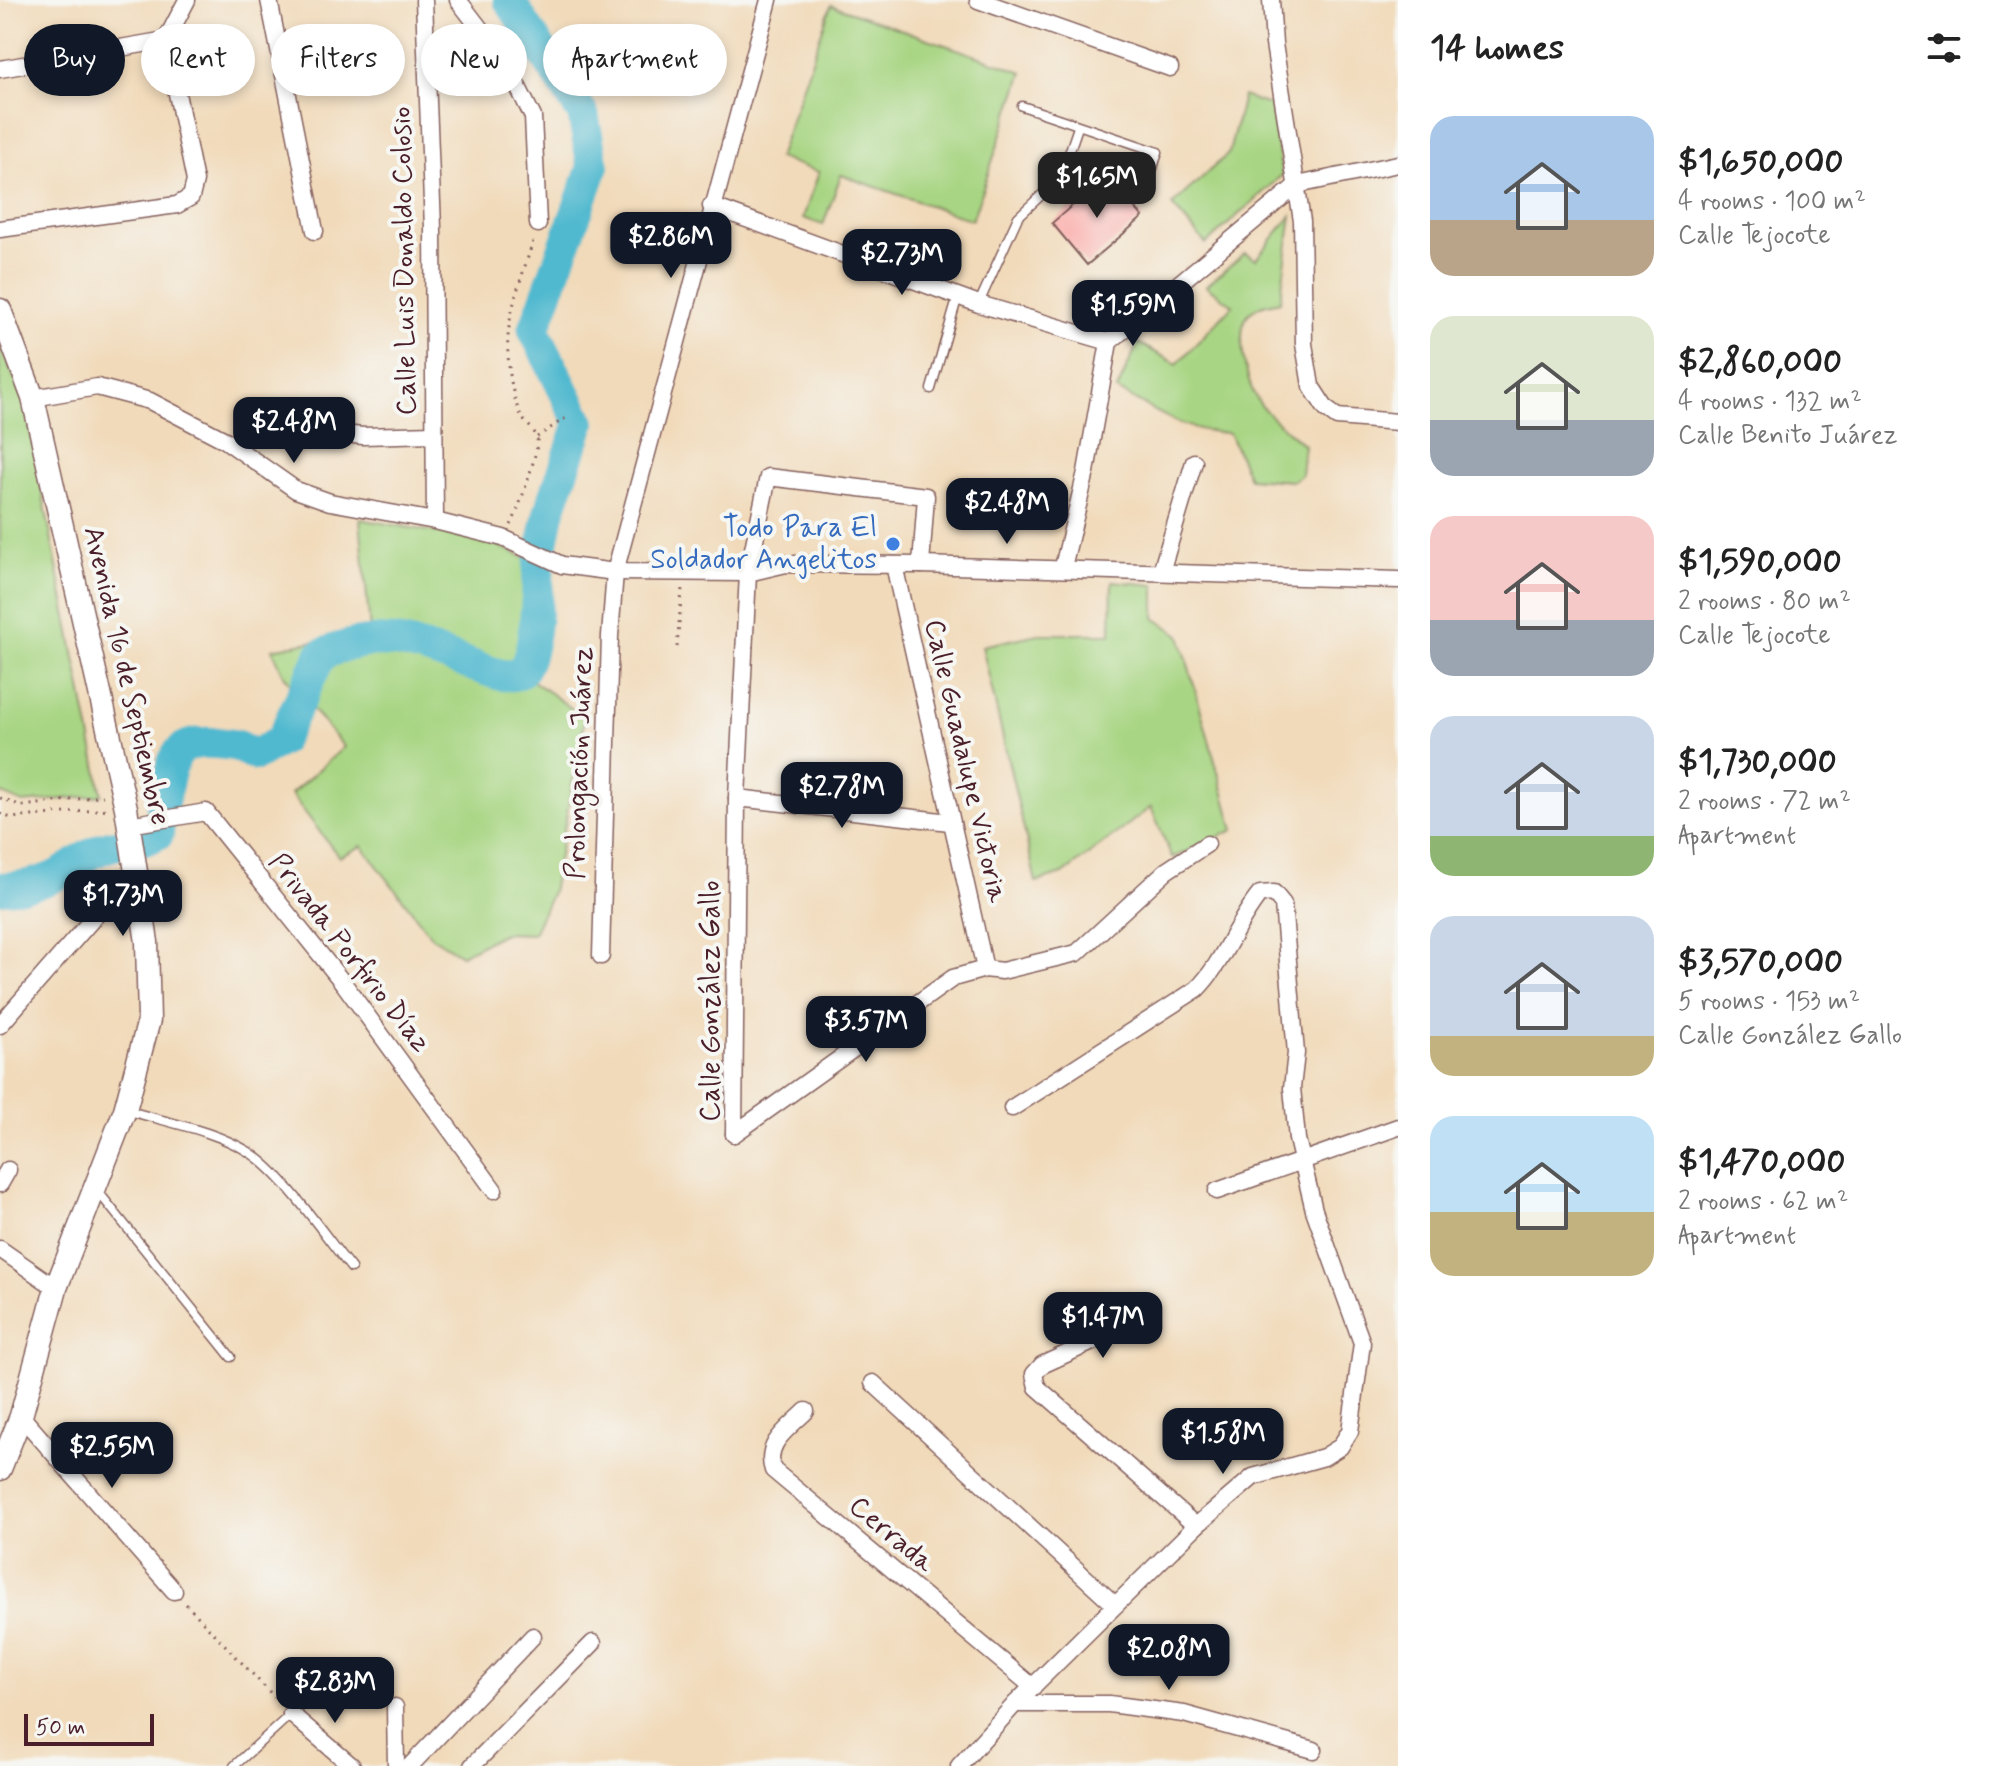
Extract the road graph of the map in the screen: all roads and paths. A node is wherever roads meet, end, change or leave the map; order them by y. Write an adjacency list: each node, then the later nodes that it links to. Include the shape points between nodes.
1 (187, 0): 8 (street)
2 (269, 0): 21 (street)
3 (424, 0): 31 (street, Calle Luis Donaldo Colosio, via 433,228)
4 (458, 0): 19 (street, via 505,61 533,117)
5 (769, 0): 18 (street, Prolongación Juárez)
6 (978, 0): 10 (street)
7 (1271, 0): 17 (street)
8 (174, 24)
9 (141, 44): 11 (street)
10 (1170, 68)
11 (0, 69)
12 (178, 96): 20 (street, via 195,181 191,197 177,205)
13 (1022, 106): 14 (lane)
14 (1078, 127): 15 (lane); 15 (lane, via 1158,152 1147,187)
15 (1066, 162): 23 (lane, via 1050,187 1018,217)
16 (1398, 164): 17 (street)
17 (1297, 185): 25 (street); 29 (street, via 1304,344 1311,386 1337,417)
18 (711, 206): 22 (street); 39 (street, Prolongación Juárez)
19 (538, 224): 32 (path, via 507,345 520,412)
20 (0, 229)
21 (315, 231)
22 (958, 296): 23 (street); 26 (lane)
23 (979, 304): 25 (street)
24 (0, 310): 27 (main road, Avenida 16 de Septiembre)
25 (1109, 342): 38 (street)
26 (931, 389)
27 (33, 398): 34 (street, via 97,387 150,401 225,440 296,490); 47 (main road, Avenida 16 de Septiembre)
28 (567, 417): 32 (path)
29 (1398, 422)
30 (332, 433): 31 (street)
31 (433, 434): 34 (street, Calle Luis Donaldo Colosio)
32 (537, 437): 35 (path, via 522,506)
33 (1194, 462): 41 (street)
34 (435, 521): 35 (street)
35 (503, 538): 39 (street, via 562,565)
36 (894, 565): 37 (street); 42 (street, via 786,564); 49 (street, Calle Guadalupe Victoria)
37 (921, 565): 38 (street); 42 (street, Calle González Gallo, via 926,496 768,477)
38 (1063, 567): 41 (street)
39 (615, 572): 40 (street); 52 (street, Prolongación Juárez)
40 (683, 572): 42 (street); 44 (path)
41 (1161, 572): 43 (street)
42 (748, 573): 46 (street, Calle González Gallo)
43 (1398, 580)
44 (677, 647)
45 (0, 798): 47 (path, via 22,806)
46 (737, 798): 49 (street); 53 (street, Calle González Gallo, via 734,1134 953,978)
47 (126, 808): 48 (path, via 11,818); 51 (main road, Avenida 16 de Septiembre); 60 (street, Privada Porfirio Díaz, via 206,812 344,984)
48 (0, 814)
49 (950, 822): 53 (street, Calle Guadalupe Victoria)
50 (1207, 844): 53 (street, via 1166,871 1077,953 1002,971)
51 (137, 868): 54 (street); 56 (main road, Avenida 16 de Septiembre, via 147,942 149,1020)
52 (601, 956)
53 (985, 969)
54 (0, 1025)
55 (1012, 1108): 58 (street, via 1197,989 1211,975 1247,909 1260,894 1274,893 1283,904 1296,1053 1292,1088)
56 (125, 1110): 59 (main road, Avenida 16 de Septiembre); 63 (lane, via 249,1152)
57 (1398, 1127): 58 (street)
58 (1302, 1159): 61 (street); 71 (street, via 1314,1210 1362,1343 1350,1431 1340,1447 1324,1457 1253,1477)
59 (95, 1188): 64 (main road, Avenida 16 de Septiembre); 66 (lane)
60 (494, 1190)
61 (1217, 1191)
62 (0, 1249): 64 (street)
63 (351, 1268)
64 (56, 1288): 69 (main road, Avenida 16 de Septiembre)
65 (1149, 1316): 71 (street, via 1042,1365 1034,1374 1037,1387)
66 (231, 1357)
67 (873, 1383): 73 (street)
68 (806, 1411): 76 (street, Cerrada, via 773,1444 768,1455 773,1470)
69 (21, 1416): 70 (main road, Avenida 16 de Septiembre); 72 (street)
70 (0, 1469)
71 (1196, 1526): 73 (street)
72 (174, 1591): 79 (path)
73 (1114, 1604): 76 (street)
74 (533, 1636): 84 (street)
75 (593, 1643): 85 (street)
76 (1033, 1687): 77 (street)
77 (1015, 1704): 80 (street, via 1109,1704 1184,1714); 86 (street)
78 (395, 1707): 83 (street)
79 (291, 1714): 81 (lane); 82 (street)
80 (1314, 1750)
81 (234, 1766)
82 (352, 1766)
83 (396, 1766)
84 (410, 1766)
85 (472, 1766)
86 (959, 1766)

